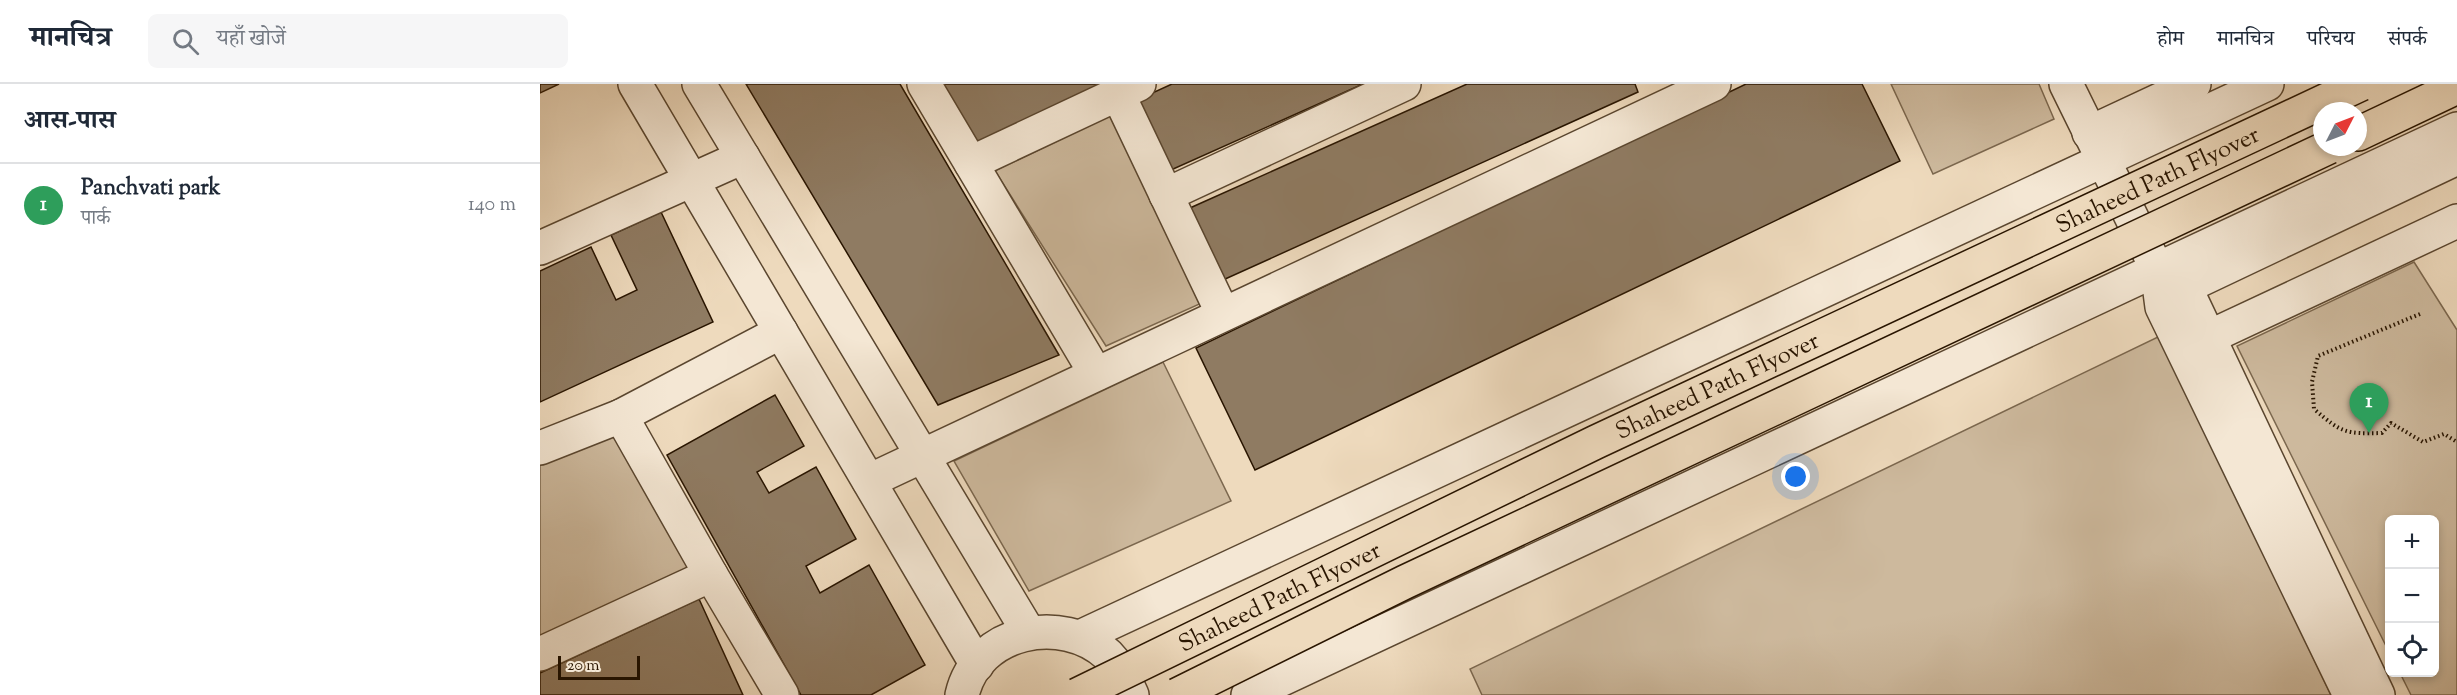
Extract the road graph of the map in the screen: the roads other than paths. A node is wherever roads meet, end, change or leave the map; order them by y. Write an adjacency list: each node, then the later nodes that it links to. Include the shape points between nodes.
1 (635, 84): 20 (street)
2 (699, 84): 17 (street)
3 (924, 84): 19 (street)
4 (1404, 84): 21 (street)
5 (1714, 84): 12 (street)
6 (2066, 84): 15 (street)
7 (2194, 84): 15 (street)
8 (2266, 84): 15 (street)
9 (2361, 84): 41 (highway, Shaheed Path Flyover, bridge, via 1596,442)
10 (2457, 87): 14 (highway)
11 (1129, 89): 19 (street); 21 (street)
12 (1659, 96): 26 (street)
13 (2457, 129): 24 (street)
14 (2367, 130)
15 (2096, 147): 24 (street); 36 (street)
16 (2313, 155): 43 (highway, Shaheed Path Flyover, bridge, via 1405,582)
17 (743, 157): 20 (street); 32 (street)
18 (2457, 158): 25 (street)
19 (971, 163): 29 (street)
20 (692, 180): 23 (street); 27 (street)
21 (1166, 195): 26 (street)
22 (2457, 221): 28 (street)
23 (540, 248)
24 (2157, 269): 25 (street); 28 (street, via 2162,307); 44 (street)
25 (2185, 287): 28 (street)
26 (1223, 314): 29 (street)
27 (781, 332): 30 (street); 33 (street)
28 (2195, 343): 45 (street); 46 (street)
29 (1096, 374): 32 (street)
30 (621, 416): 31 (street); 34 (street)
31 (540, 448)
32 (922, 456): 33 (street); 35 (street)
33 (869, 481): 38 (street)
34 (711, 575): 37 (street); 40 (street)
35 (1029, 633): 36 (street, via 1051,631); 38 (street, via 1006,641)
36 (1080, 637): 42 (street, via 1108,656 1121,671)
37 (540, 654)
38 (977, 665): 39 (street)
39 (961, 694)
40 (782, 695)
41 (1077, 695)
42 (1132, 695)
43 (1177, 695)
44 (1248, 695)
45 (2350, 695)
46 (2379, 695)

